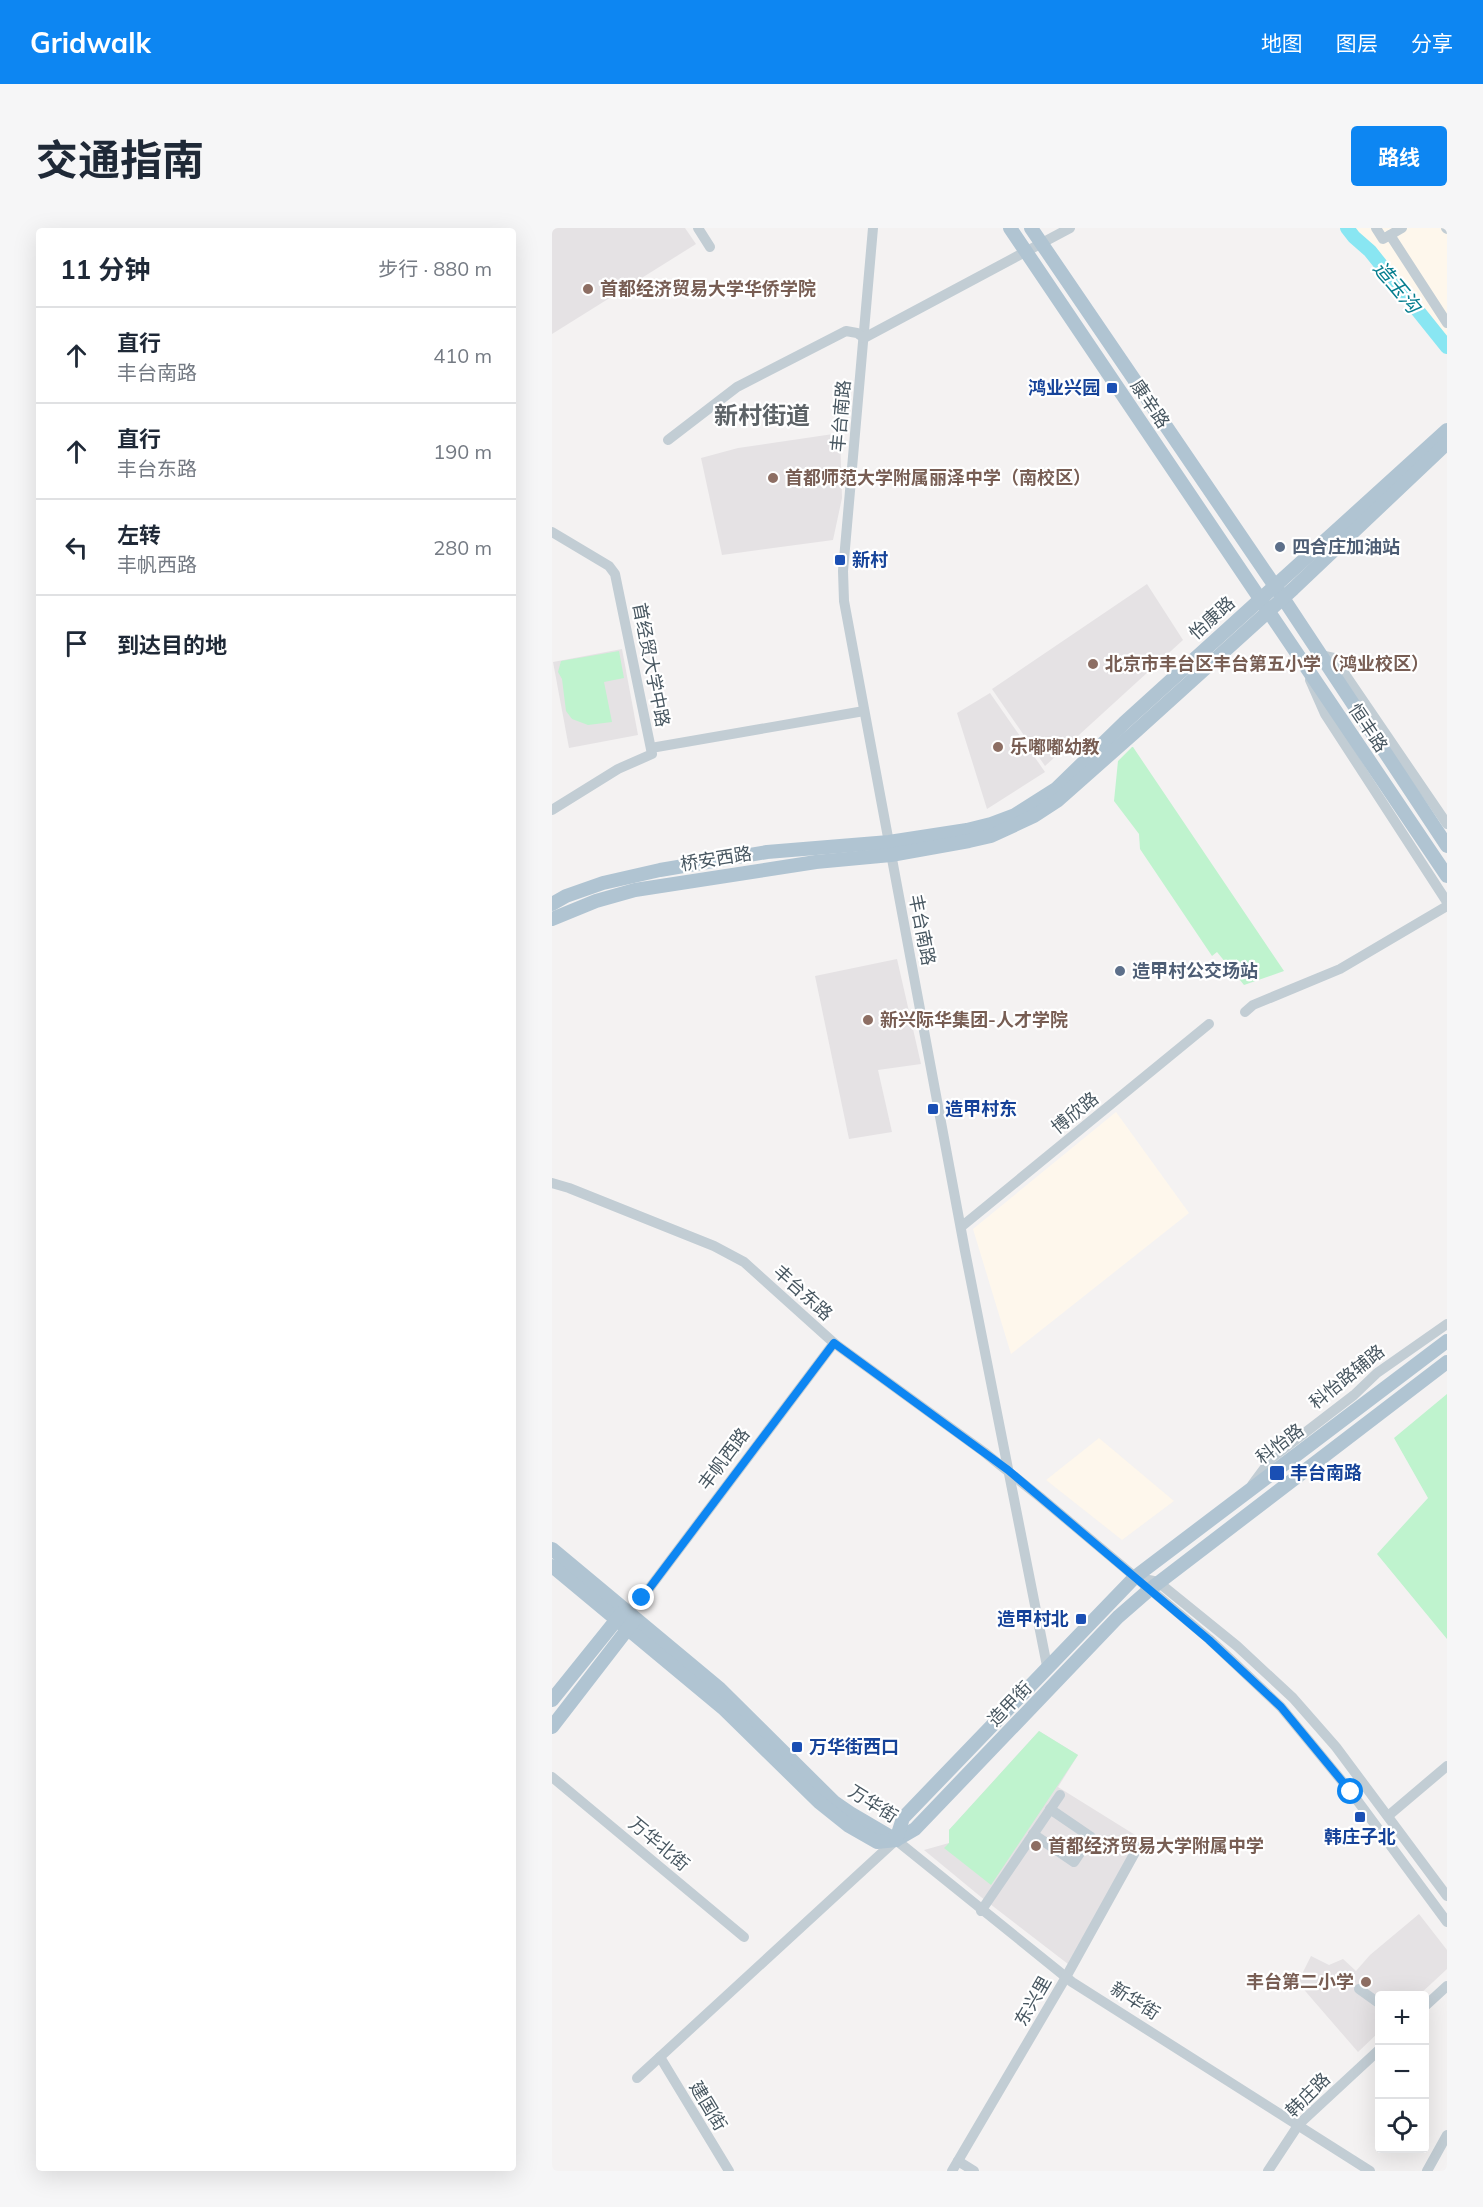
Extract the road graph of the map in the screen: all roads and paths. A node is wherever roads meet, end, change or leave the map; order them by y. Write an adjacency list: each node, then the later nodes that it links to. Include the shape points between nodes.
1 (698, 228): 10 (street)
2 (873, 228): 13 (street, 丰台南路)
3 (1010, 228): 11 (main road, 康辛路)
4 (1031, 228): 9 (main road, 康辛路)
5 (1070, 228): 9 (street)
6 (1376, 228): 8 (street, via 1383,239)
7 (1402, 228): 8 (street)
8 (1390, 235): 12 (street)
9 (1042, 243): 11 (street); 18 (main road, 康辛路)
10 (710, 248)
11 (1026, 252): 13 (street); 20 (main road, 康辛路)
12 (1447, 323)
13 (864, 338): 15 (street, via 846,332 737,387); 24 (street, 丰台南路, via 843,571 846,614)
14 (1447, 430): 18 (main road, 怡康路)
15 (668, 440)
16 (1447, 443): 19 (main road, 怡康路)
17 (552, 532): 25 (street, 首经贸大学中路, via 609,566 615,574)
18 (1274, 586): 19 (main road, 恒丰路); 20 (main road, 怡康路)
19 (1283, 598): 21 (main road, 怡康路); 22 (main road, 恒丰路)
20 (1260, 599): 21 (main road, 恒丰路); 29 (main road, 怡康路, via 1037,803 991,824)
21 (1268, 612): 23 (main road, 恒丰路); 29 (main road, 怡康路, via 1072,788 1034,816 991,836)
22 (1320, 655): 27 (street, via 1334,658); 28 (main road, 恒丰路)
23 (1301, 660): 30 (main road, 恒丰路); 32 (street, via 1324,714)
24 (864, 711): 25 (street); 29 (street, 丰台南路)
25 (652, 751): 26 (street)
26 (552, 810)
27 (1447, 824)
28 (1447, 846)
29 (890, 848): 31 (main road, 桥安西路, via 767,852 603,883); 33 (main road, 桥安西路, via 635,890); 37 (street, 丰台南路)
30 (1447, 876)
31 (552, 904)
32 (1447, 904): 34 (street, via 1340,969 1253,1005)
33 (552, 919)
34 (1245, 1012)
35 (1209, 1024): 37 (street, 博欣路)
36 (552, 1183): 40 (street, 丰台东路, via 744,1262)
37 (961, 1227): 42 (street, 丰台南路)
38 (1447, 1324): 43 (street, 科怡路辅路, via 1377,1373 1272,1458)
39 (1447, 1341): 43 (main road, 科怡路)
40 (834, 1343): 42 (street, 丰台东路); 48 (street, 丰帆西路)
41 (1447, 1362): 47 (main road, 科怡路)
42 (1008, 1470): 46 (street); 50 (street, 造甲街)
43 (1249, 1489): 46 (main road, 科怡路)
44 (552, 1549): 49 (main road, 万华街)
45 (552, 1566): 49 (main road, 万华街)
46 (1135, 1576): 47 (street); 50 (main road, 造甲街)
47 (1153, 1586): 57 (street, via 1237,1646 1298,1702); 59 (main road, 造甲街, via 1118,1617 915,1829); 63 (street, via 1281,1707 1351,1792)
48 (642, 1598)
49 (626, 1619): 51 (main road); 52 (main road); 59 (main road, 万华街, via 740,1708 834,1802)
50 (1047, 1666): 59 (main road, 造甲街, via 903,1818)
51 (552, 1700)
52 (552, 1727)
53 (1447, 1766): 57 (street)
54 (552, 1777): 64 (street, 万华北街)
55 (1060, 1795): 56 (street)
56 (1050, 1809): 58 (street); 58 (street, via 1091,1837 1074,1862)
57 (1388, 1816): 61 (street)
58 (1033, 1834): 62 (street)
59 (896, 1840): 62 (street, 新华街); 71 (street, 造甲街)
60 (1138, 1847): 65 (street, 东兴里)
61 (1447, 1896)
62 (981, 1911): 65 (street, 新华街)
63 (1447, 1922)
64 (744, 1937)
65 (1066, 1977): 73 (street, 新华街); 75 (street, 东兴里)
66 (1447, 1986): 69 (street)
67 (1359, 1989): 68 (street)
68 (1375, 2000)
69 (1429, 2003)
70 (1375, 2054): 73 (street, 韩庄路)
71 (660, 2057): 72 (street, 造甲街); 76 (street, 建国街)
72 (637, 2078)
73 (1299, 2124): 78 (street, 韩庄路); 79 (street, 新华街)
74 (1447, 2135): 80 (street)
75 (955, 2166): 77 (street)
76 (729, 2171)
77 (974, 2171)
78 (1268, 2171)
79 (1370, 2171)
80 (1427, 2171)

